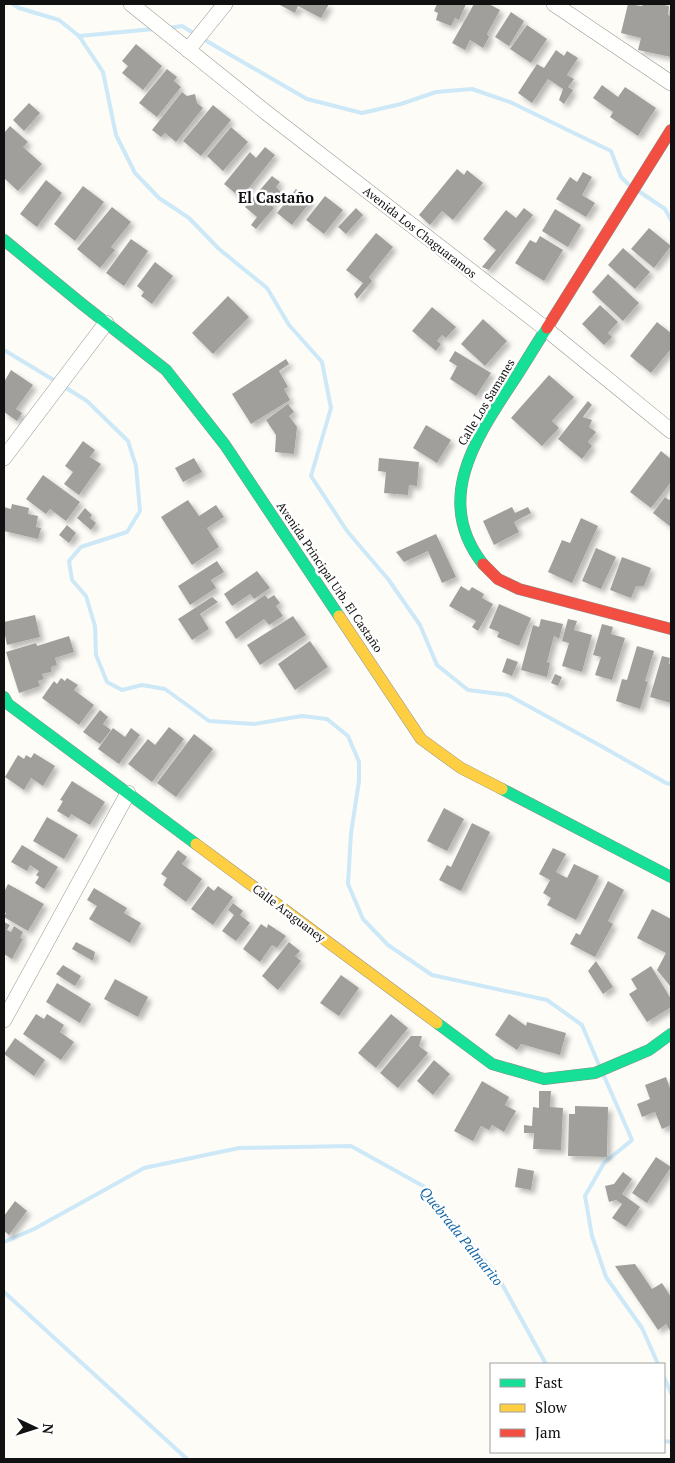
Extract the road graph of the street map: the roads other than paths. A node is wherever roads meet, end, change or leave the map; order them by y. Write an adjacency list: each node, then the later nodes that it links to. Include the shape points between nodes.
1 (131, 4): 4 (street, Avenida Los Chaguaramos, via 168,34)
2 (225, 4): 4 (street)
3 (554, 4): 5 (street)
4 (191, 47): 9 (street, Avenida Los Chaguaramos, via 275,120)
5 (671, 83)
6 (671, 130): 9 (street, Calle Los Samanes)
7 (4, 240): 8 (street, Avenida Principal Urb. El Castaño)
8 (106, 323): 11 (street); 15 (street, Avenida Principal Urb. El Castaño, via 166,370 225,445 421,739 461,768)
9 (546, 329): 10 (street, Avenida Los Chaguaramos); 12 (street, Calle Los Samanes, via 473,447 467,462 460,498 467,535 488,568 508,585)
10 (671, 431)
11 (4, 458)
12 (671, 629)
13 (4, 697): 14 (street, Calle Araguaney, via 8,704)
14 (128, 793): 16 (street); 17 (street, Calle Araguaney, via 492,1064 544,1079 595,1073 649,1050)
15 (671, 877)
16 (4, 1020)
17 (671, 1034)

